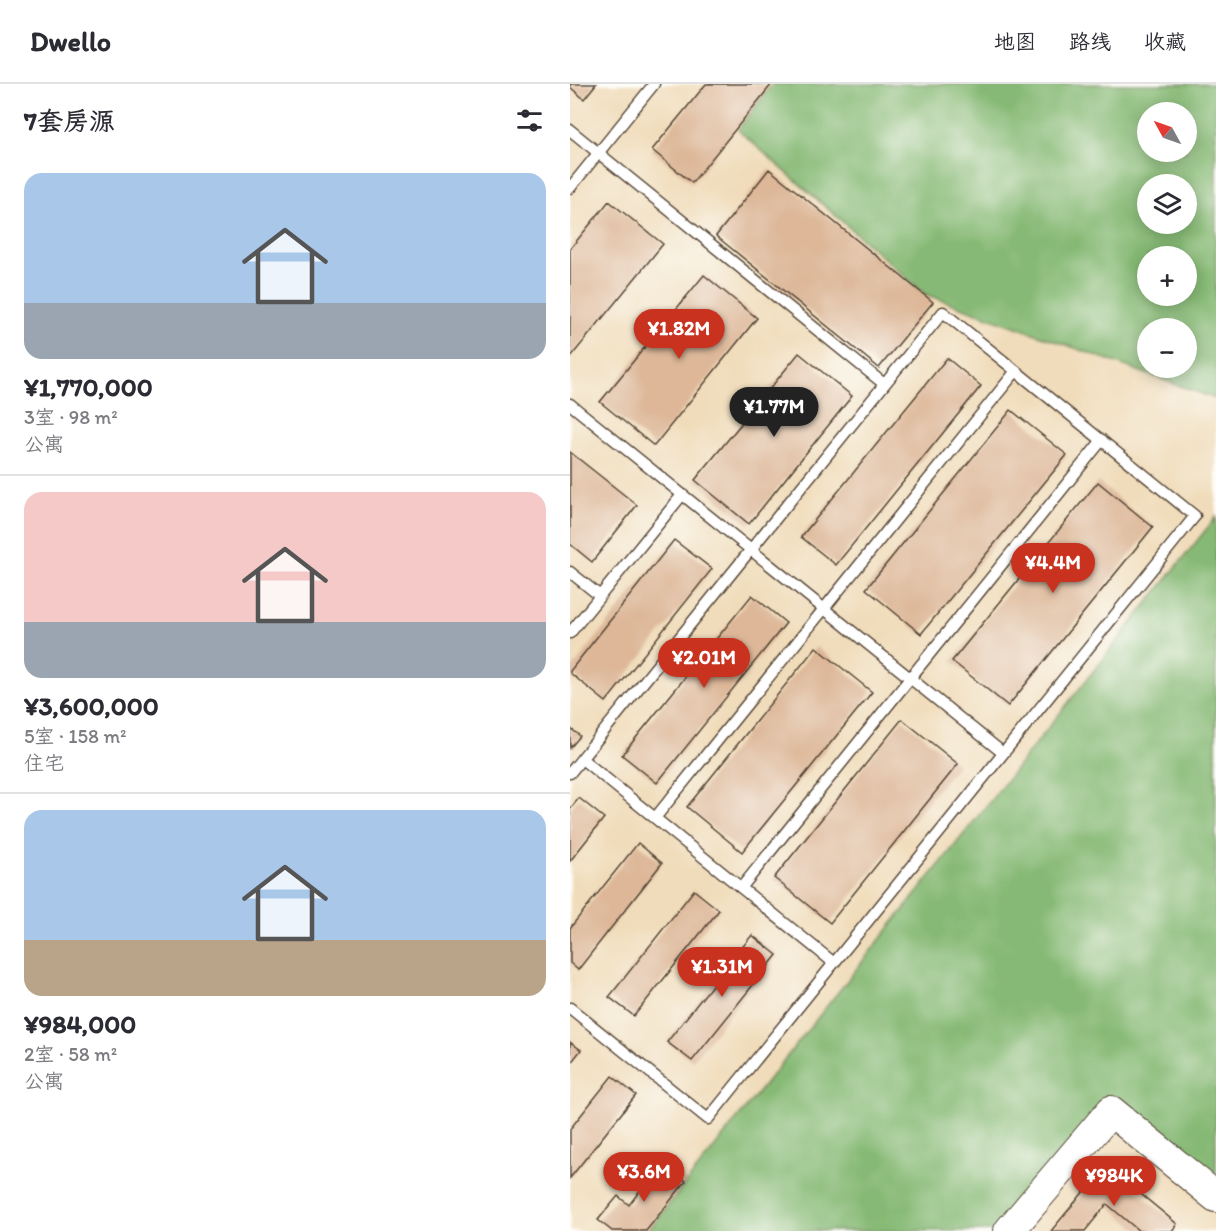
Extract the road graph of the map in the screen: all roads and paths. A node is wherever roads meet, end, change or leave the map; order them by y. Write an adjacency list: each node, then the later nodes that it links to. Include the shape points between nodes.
1 (654, 84): 3 (lane)
2 (570, 130): 3 (lane)
3 (598, 153): 4 (lane); 6 (lane)
4 (570, 188)
5 (1016, 371): 6 (lane, via 942,312); 8 (lane); 13 (lane)
6 (884, 384): 10 (lane)
7 (570, 404): 9 (lane)
8 (1102, 440): 15 (lane); 16 (lane, via 1195,516)
9 (682, 495): 10 (lane); 12 (lane)
10 (750, 550): 13 (lane); 17 (lane)
11 (570, 572): 12 (lane)
12 (600, 596): 14 (lane)
13 (824, 609): 15 (lane); 19 (lane)
14 (570, 633)
15 (910, 678): 16 (lane); 20 (lane)
16 (1003, 753): 21 (lane)
17 (582, 759): 18 (lane); 19 (lane)
18 (570, 773)
19 (655, 818): 20 (lane)
20 (741, 888): 21 (lane)
21 (834, 963): 22 (lane, via 708,1119)
22 (570, 1008)
23 (1216, 1197): 24 (street, via 1111,1111)
24 (1009, 1231)

